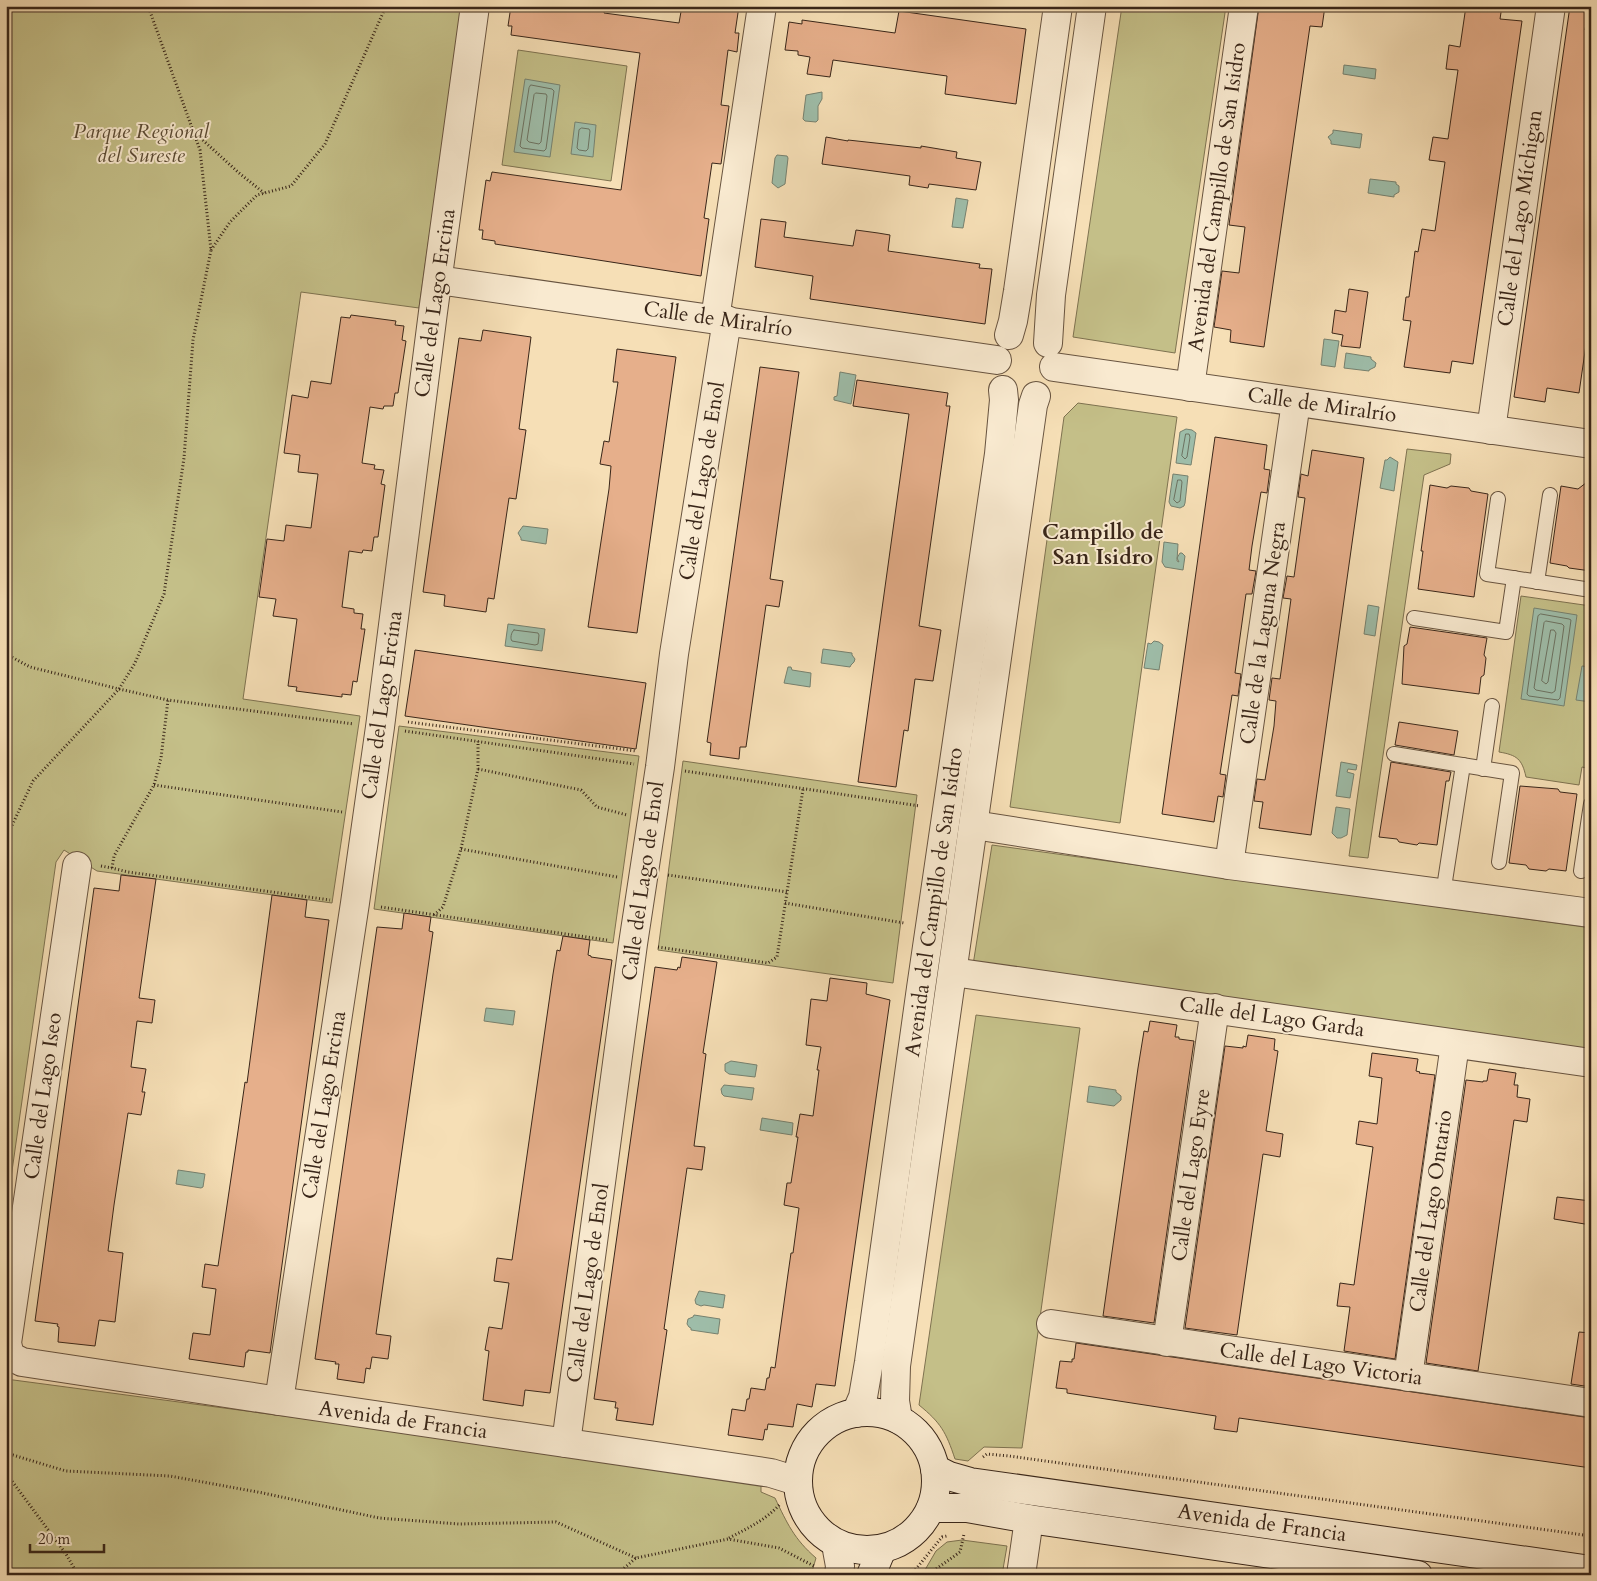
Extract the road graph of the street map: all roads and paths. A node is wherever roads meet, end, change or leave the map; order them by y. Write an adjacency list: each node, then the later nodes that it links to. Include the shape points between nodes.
1 (148, 6): 9 (path)
2 (386, 6): 10 (path, via 325,144 291,186)
3 (475, 6): 12 (street, Calle del Lago Ercina)
4 (762, 6): 13 (street, Calle del Lago de Enol)
5 (1092, 6): 15 (street, via 1051,296)
6 (1244, 6): 17 (street, Avenida del Campillo de San Isidro)
7 (1551, 6): 21 (street, Calle del Lago Míchigan)
8 (1054, 7): 14 (street, via 1017,298)
9 (194, 131): 10 (path); 11 (path, via 200,150)
10 (265, 193): 11 (path, via 257,195 230,222)
11 (211, 250): 30 (path, via 193,340 184,458 164,594 135,663)
12 (438, 280): 13 (street, Calle de Miralrío); 34 (street, Calle del Lago Ercina)
13 (721, 320): 16 (street, Calle de Miralrío); 38 (street, Calle del Lago de Enol, via 674,654)
14 (1008, 335): 15 (street, via 1030,330 1042,335); 16 (street)
15 (1051, 355): 17 (street, Calle de Miralrío); 19 (street, via 1052,377)
16 (997, 360): 18 (street, via 996,373)
17 (1190, 387): 20 (street, Calle de Miralrío)
18 (1003, 390): 19 (street, via 1014,398 1026,400); 73 (street, Avenida del Campillo de San Isidro, via 999,454 869,1362)
19 (1036, 396): 46 (street, Avenida del Campillo de San Isidro)
20 (1296, 402): 21 (street, Calle de Miralrío); 50 (street, Calle de la Laguna Negra)
21 (1491, 430): 22 (street, Calle de Miralrío)
22 (1591, 444)
23 (1550, 495): 26 (lane)
24 (1498, 499): 25 (lane, via 1487,574)
25 (1514, 578): 26 (lane); 28 (lane, via 1506,632)
26 (1537, 582): 27 (lane)
27 (1591, 590)
28 (1414, 618)
29 (6, 654): 30 (path, via 30,667)
30 (119, 689): 31 (path); 47 (path, via 32,781)
31 (168, 700): 34 (path); 41 (path, via 161,758)
32 (1492, 706): 39 (lane)
33 (408, 722): 38 (path, via 645,753)
34 (380, 727): 35 (path); 58 (street, Calle del Lago Ercina)
35 (478, 742): 38 (path); 40 (path)
36 (1394, 754): 37 (lane)
37 (1463, 765): 39 (lane); 57 (lane)
38 (652, 766): 43 (path); 75 (street, Calle del Lago de Enol, via 633,944)
39 (1483, 768): 49 (lane, via 1512,773)
40 (478, 769): 45 (path, via 581,790 597,807); 48 (path)
41 (154, 785): 44 (path); 52 (path, via 114,856)
42 (1591, 804): 53 (lane)
43 (920, 806)
44 (351, 813)
45 (628, 815)
46 (974, 825): 50 (street); 63 (street, Avenida del Campillo de San Isidro)
47 (6, 838)
48 (461, 849): 55 (path); 61 (path, via 443,907)
49 (1499, 862)
50 (1229, 865): 57 (street)
51 (77, 866): 52 (path, via 85,860 93,866); 69 (street, Calle del Lago Iseo, via 7,1343)
52 (112, 868): 58 (path)
53 (1580, 871)
54 (660, 874): 56 (path)
55 (617, 877)
56 (787, 892)
57 (1443, 894): 60 (street)
58 (355, 903): 71 (street, Calle del Lago Ercina)
59 (785, 903): 62 (path)
60 (1591, 914)
61 (434, 915)
62 (905, 923)
63 (953, 972): 64 (street, Calle del Lago Garda); 74 (street, Avenida del Campillo de San Isidro, via 896,1366)
64 (1216, 1008): 65 (street, Calle del Lago Garda); 68 (street, Calle del Lago Eyre)
65 (1454, 1044): 66 (street, Calle del Lago Garda); 70 (street, Calle del Lago Ontario)
66 (1591, 1063)
67 (1051, 1324): 68 (street, Calle del Lago Victoria)
68 (1167, 1342): 70 (street, Calle del Lago Victoria)
69 (10, 1356): 71 (street, Avenida de Francia, via 22,1362)
70 (1408, 1377): 72 (street, Calle del Lago Victoria)
71 (279, 1402): 75 (street, Avenida de Francia)
72 (1591, 1404)
73 (858, 1408): 74 (street); 74 (path, via 874,1403); 79 (street, via 821,1429 808,1444); 79 (path, via 845,1406 831,1411 806,1431 791,1458)
74 (897, 1414): 77 (street, via 916,1432); 77 (path, via 920,1423 933,1438 943,1458)
75 (566, 1443): 79 (street, Avenida de Francia, via 771,1472)
76 (6, 1453): 84 (path, via 66,1471 170,1476 379,1518 459,1524 556,1522)
77 (941, 1472): 80 (street, via 936,1488); 80 (path, via 947,1488); 88 (street, Avenida de Francia, via 970,1482)
78 (6, 1474): 89 (path)
79 (789, 1486): 83 (path, via 772,1513); 85 (street, via 799,1496 804,1511 823,1536); 85 (path, via 796,1520 806,1535)
80 (938, 1508): 81 (street, Avenida de Francia, via 967,1508); 86 (street); 86 (path, via 931,1531 925,1538 912,1549 889,1560)
81 (1029, 1519): 87 (street, Avenida de Francia); 92 (street)
82 (964, 1530): 91 (path, via 960,1552 936,1569)
83 (728, 1539): 84 (path); 85 (path)
84 (636, 1558): 90 (path)
85 (834, 1561): 86 (path); 86 (street, via 851,1549 866,1551)
86 (876, 1562)
87 (1327, 1569): 93 (street, Avenida de Francia)
88 (1591, 1570)
89 (78, 1575)
90 (616, 1575)
91 (933, 1575)
92 (1021, 1575)
93 (1418, 1575)

